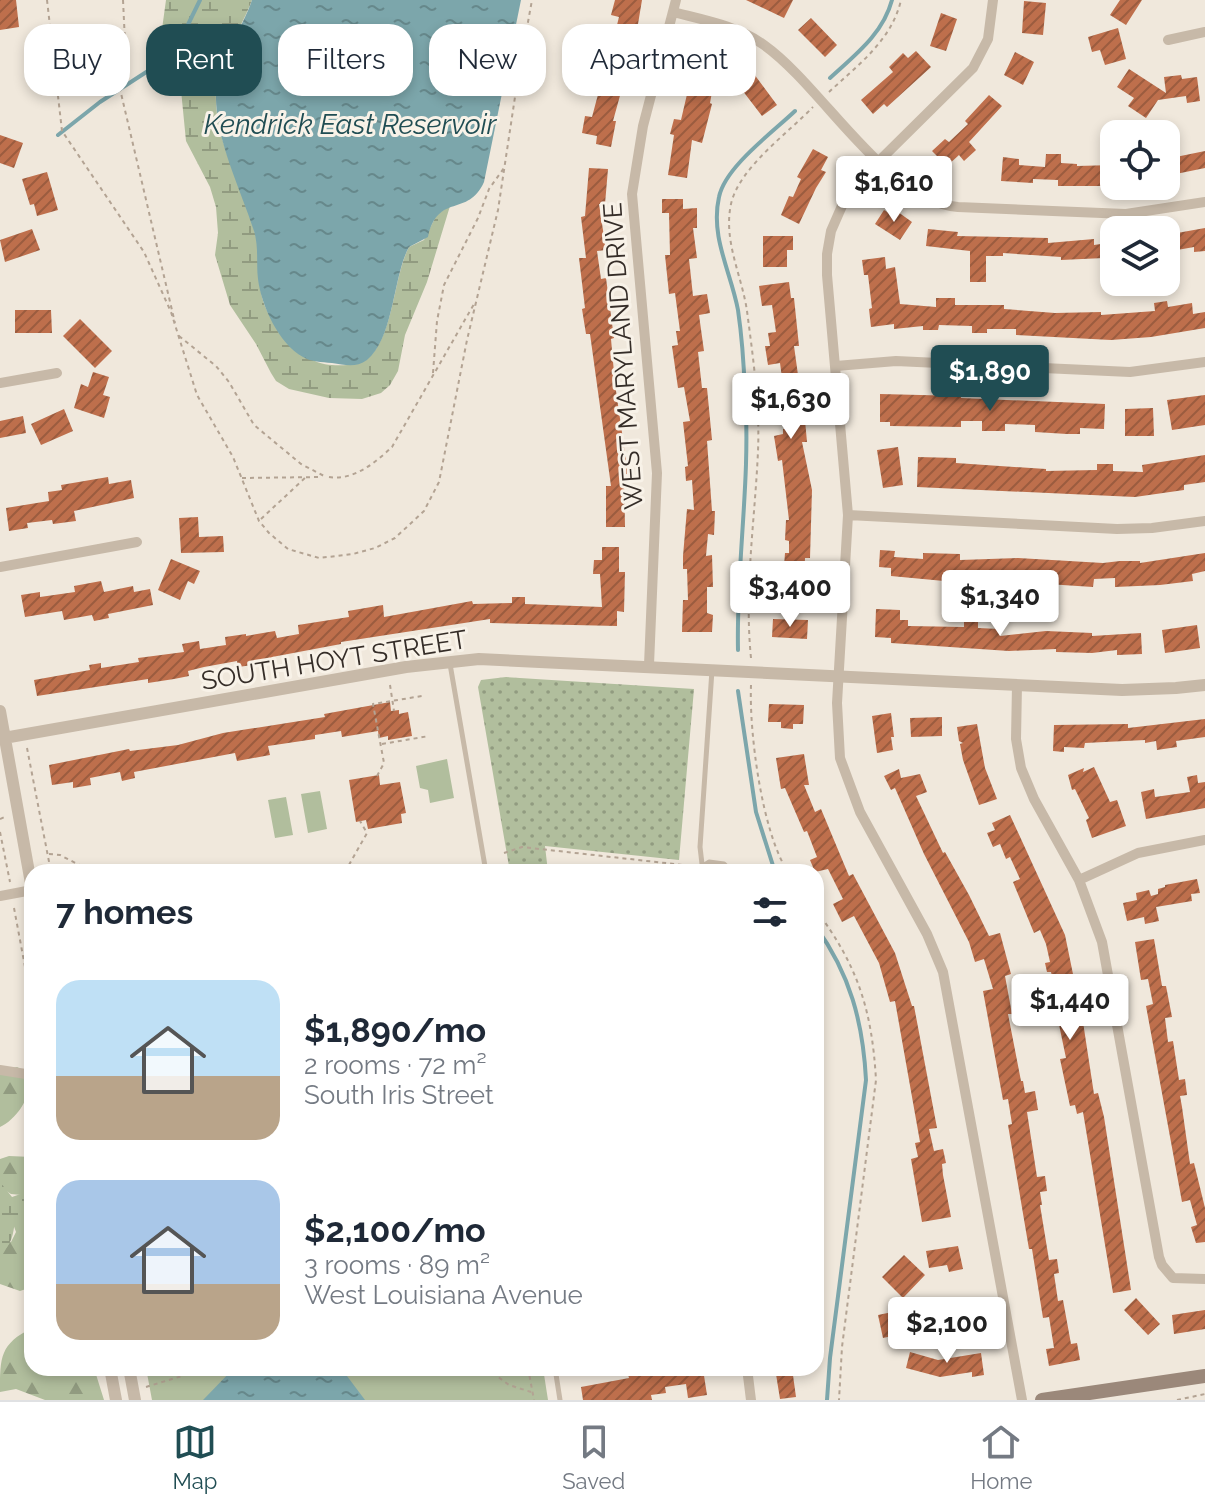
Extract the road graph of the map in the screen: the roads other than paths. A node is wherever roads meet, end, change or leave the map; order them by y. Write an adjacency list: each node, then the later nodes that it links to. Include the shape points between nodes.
1 (676, 0): 3 (street, WEST MARYLAND DRIVE)
2 (993, 0): 6 (street, via 988,39 973,68)
3 (673, 12): 6 (street, via 759,41); 17 (street, WEST MARYLAND DRIVE, via 632,194 658,484)
4 (1205, 32): 5 (street)
5 (1168, 40)
6 (879, 161): 7 (street, via 920,196 951,206 1126,214); 9 (street, via 845,199 831,231 827,275)
7 (1205, 202)
8 (1205, 362): 9 (street, via 1130,372 896,361)
9 (836, 366): 12 (street)
10 (57, 373): 11 (street)
11 (0, 383)
12 (848, 515): 13 (street, via 1117,529); 19 (street)
13 (1205, 521)
14 (137, 542): 15 (street)
15 (0, 567)
16 (449, 661): 17 (street, SOUTH HOYT STREET, via 510,658); 23 (street, SOUTH HOYT STREET); 26 (lane)
17 (649, 665): 18 (street, SOUTH HOYT STREET)
18 (712, 668): 19 (street, SOUTH HOYT STREET); 27 (lane)
19 (838, 676): 20 (street, SOUTH HOYT STREET); 35 (street, via 838,736 847,783 943,972)
20 (1017, 685): 21 (street, SOUTH HOYT STREET, via 1151,690); 29 (street, via 1021,768)
21 (1205, 685)
22 (0, 711): 23 (street)
23 (2, 739): 25 (street)
24 (1205, 840): 29 (street, via 1138,853)
25 (27, 864)
26 (485, 864)
27 (702, 864): 28 (lane)
28 (719, 864)
29 (1079, 880): 34 (street, via 1107,968 1159,1257 1173,1278)
30 (24, 892): 31 (street)
31 (0, 896)
32 (0, 1070): 33 (street)
33 (24, 1074)
34 (1205, 1279)
35 (1004, 1304): 36 (street); 46 (street)
36 (941, 1315)
37 (112, 1376): 42 (street)
38 (130, 1376): 43 (street)
39 (556, 1376): 44 (lane)
40 (748, 1376): 45 (street)
41 (1205, 1376): 47 (main road)
42 (116, 1400)
43 (135, 1400)
44 (560, 1400)
45 (751, 1400)
46 (1022, 1400)
47 (1042, 1400)

